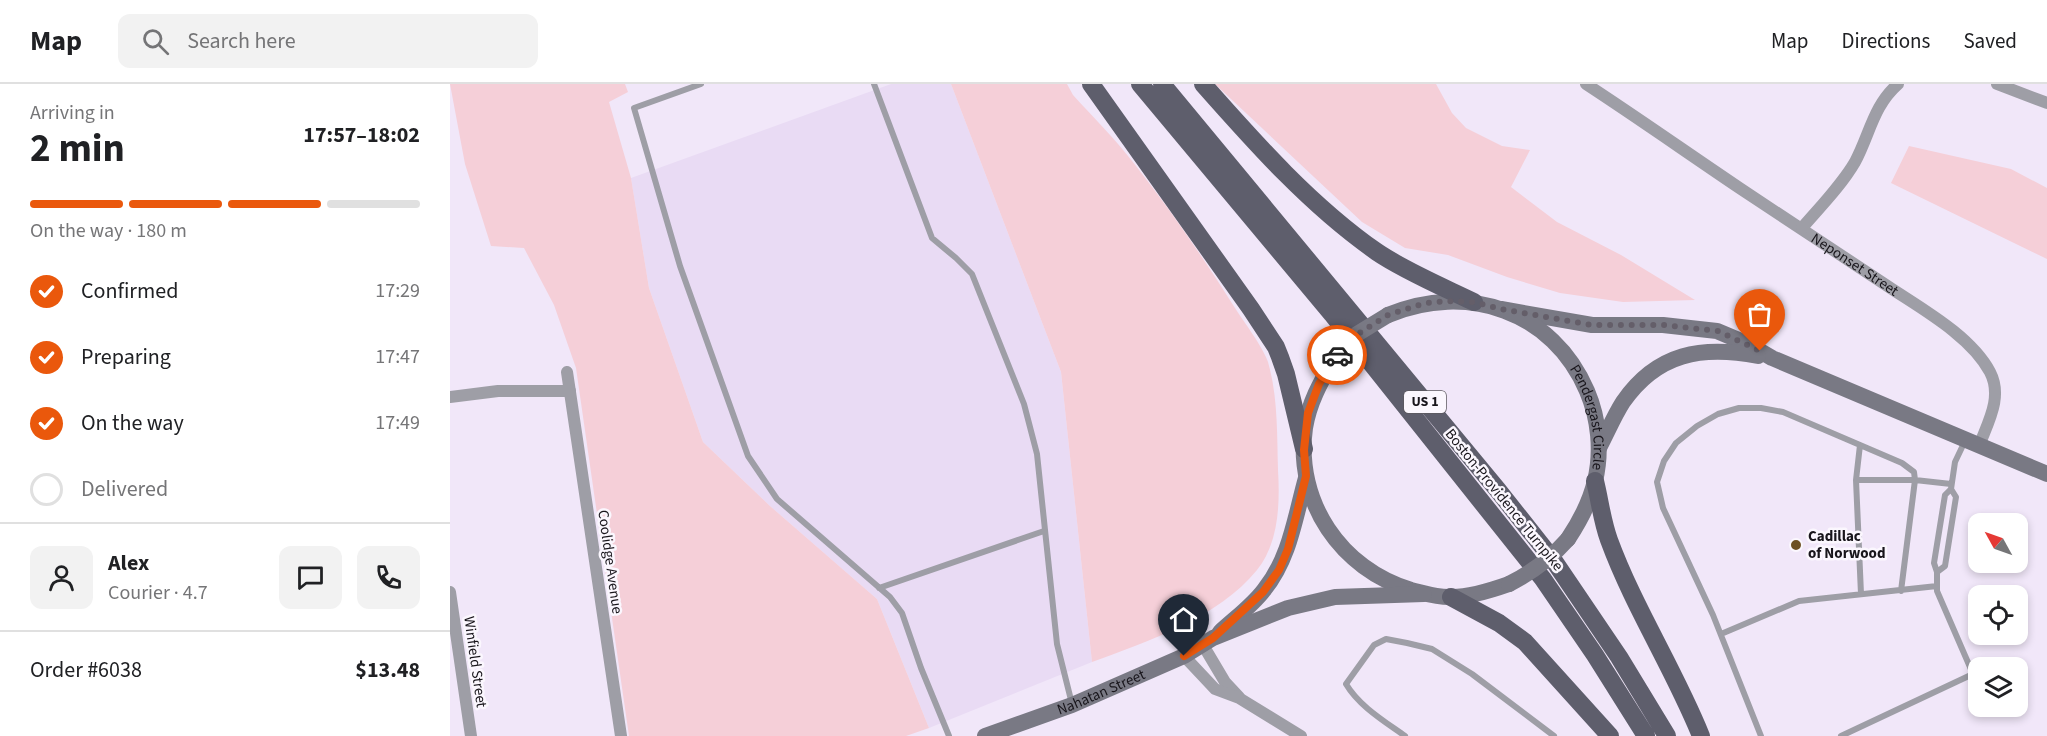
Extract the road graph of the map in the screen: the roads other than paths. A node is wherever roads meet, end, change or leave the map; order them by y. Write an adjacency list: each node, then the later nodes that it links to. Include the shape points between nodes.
1 (701, 84): 31 (lane, via 634,108 680,266 748,456 777,499)
2 (874, 84): 28 (lane, via 932,238 972,274 1020,394 1037,454)
3 (1091, 84): 21 (main road, via 1276,347)
4 (1140, 84): 50 (main road, Boston-Providence Turnpike / US 1, via 1343,327 1544,579)
5 (1162, 84): 51 (main road, Boston-Providence Turnpike / US 1, via 1554,561)
6 (1203, 84): 12 (main road, via 1329,215 1378,253)
7 (1586, 84): 11 (street, Neponset Street)
8 (1898, 84): 11 (street, via 1881,102 1856,161)
9 (1997, 84): 10 (street)
10 (2047, 104)
11 (1802, 228): 18 (street, Neponset Street, via 1938,320 1979,357 1995,386 1995,402)
12 (1474, 302): 13 (main road, Pendergast Circle); 21 (main road, Pendergast Circle, bridge, via 1425,303 1388,315 1358,334 1333,361 1319,384 1305,427)
13 (1501, 309): 14 (main road, via 1592,325 1718,331); 20 (main road, Pendergast Circle, via 1546,334 1575,368 1592,402)
14 (1772, 358): 18 (main road); 20 (main road, via 1701,351 1654,369 1623,403)
15 (567, 372): 16 (street, Coolidge Avenue)
16 (570, 392): 17 (street, via 498,391); 43 (street, Coolidge Avenue)
17 (450, 397)
18 (1972, 443): 22 (main road); 27 (lane, via 1955,462)
19 (1860, 445): 24 (lane); 25 (lane, via 1902,463 1914,472); 37 (lane, via 1783,412 1761,408 1739,408 1718,414 1676,443 1657,482 1663,508)
20 (1599, 449): 26 (main road, Pendergast Circle)
21 (1304, 450): 23 (main road, Pendergast Circle)
22 (2047, 474)
23 (1306, 476): 34 (main road, Pendergast Circle, via 1314,502 1340,546 1370,572); 38 (main road, Nahatan Street, via 1279,570 1263,592)
24 (1856, 480): 25 (lane); 35 (lane)
25 (1915, 480): 27 (lane); 32 (lane)
26 (1595, 482): 36 (main road, Pendergast Circle, bridge, via 1568,539 1549,557 1509,584); 52 (main road, via 1608,538)
27 (1951, 486): 29 (lane, via 1943,506 1934,563); 29 (lane, via 1956,497 1945,566)
28 (1044, 531): 31 (lane); 41 (lane, via 1057,644)
29 (1937, 572): 30 (lane)
30 (1937, 586): 32 (lane); 54 (lane, via 1973,674)
31 (879, 588): 44 (lane, via 902,614)
32 (1901, 591): 35 (lane)
33 (450, 592): 42 (street, Winfield Street)
34 (1424, 594): 36 (main road, Pendergast Circle); 38 (main road, Nahatan Street, via 1314,601)
35 (1861, 594): 37 (lane, via 1799,601)
36 (1451, 597): 49 (main road, via 1525,642)
37 (1721, 634): 53 (lane)
38 (1208, 641): 39 (main road, Nahatan Street); 40 (street, via 1226,682)
39 (1184, 656): 40 (street, via 1215,689); 41 (main road, Nahatan Street)
40 (1239, 698): 46 (street)
41 (1072, 705): 45 (main road, Nahatan Street)
42 (471, 736)
43 (621, 736)
44 (950, 736)
45 (985, 736)
46 (1301, 736)
47 (1405, 736): 48 (lane, via 1375,714 1346,684 1374,645 1386,639 1432,649)
48 (1554, 736)
49 (1610, 736)
50 (1646, 736)
51 (1668, 736)
52 (1701, 736)
53 (1761, 736)
54 (1840, 736)

